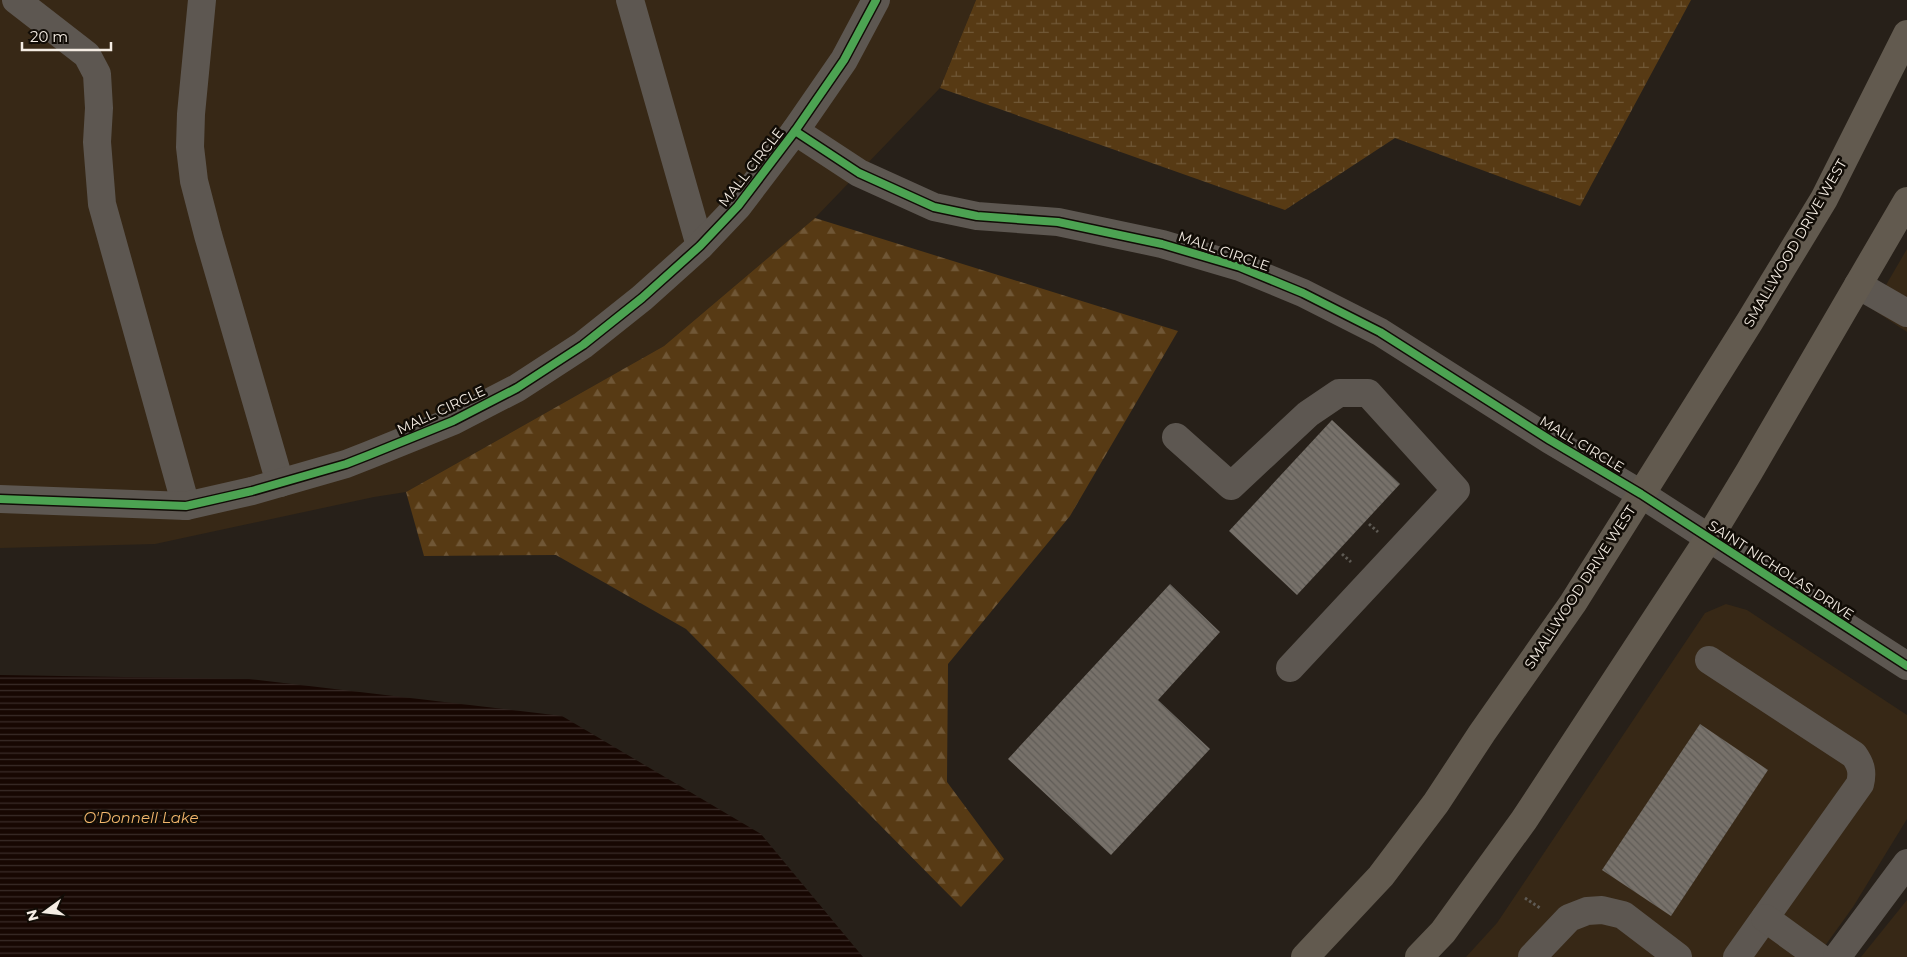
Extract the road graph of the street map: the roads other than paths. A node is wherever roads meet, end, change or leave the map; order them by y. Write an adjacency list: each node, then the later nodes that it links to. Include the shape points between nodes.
1 (16, 0): 15 (street, via 87,55 97,74 100,108 97,142 102,204)
2 (202, 0): 12 (street, via 191,114 194,181)
3 (630, 0): 8 (street)
4 (876, 0): 6 (street, MALL CIRCLE, via 844,60)
5 (1907, 34): 13 (main road, SMALLWOOD DRIVE WEST, via 1824,199)
6 (795, 131): 8 (street, MALL CIRCLE, via 738,206); 13 (street, MALL CIRCLE, via 859,173 934,207 977,216 1058,222 1162,244 1240,267 1303,293 1380,332)
7 (1907, 201): 9 (main road)
8 (700, 246): 12 (street, MALL CIRCLE, via 583,345 517,388 452,421 369,455)
9 (1858, 285): 10 (street); 16 (main road)
10 (1907, 313)
11 (1176, 437): 19 (street, via 1231,486 1308,414 1339,393 1368,393 1456,490)
12 (280, 483): 15 (street, MALL CIRCLE)
13 (1641, 494): 16 (street, SAINT NICHOLAS DRIVE); 22 (main road, SMALLWOOD DRIVE WEST, via 1573,603 1436,803 1381,876)
14 (0, 499): 15 (street, MALL CIRCLE)
15 (186, 506)
16 (1709, 538): 18 (street, SAINT NICHOLAS DRIVE); 23 (main road, via 1524,820 1443,932)
17 (1709, 660): 21 (street, via 1854,755 1860,764 1860,784)
18 (1907, 666)
19 (1290, 668)
20 (1907, 863): 28 (street)
21 (1765, 918): 26 (street); 27 (street)
22 (1305, 957)
23 (1419, 957)
24 (1532, 957): 25 (street, via 1570,918 1587,911 1602,910 1623,915)
25 (1678, 957)
26 (1737, 957)
27 (1819, 957)
28 (1837, 957)

